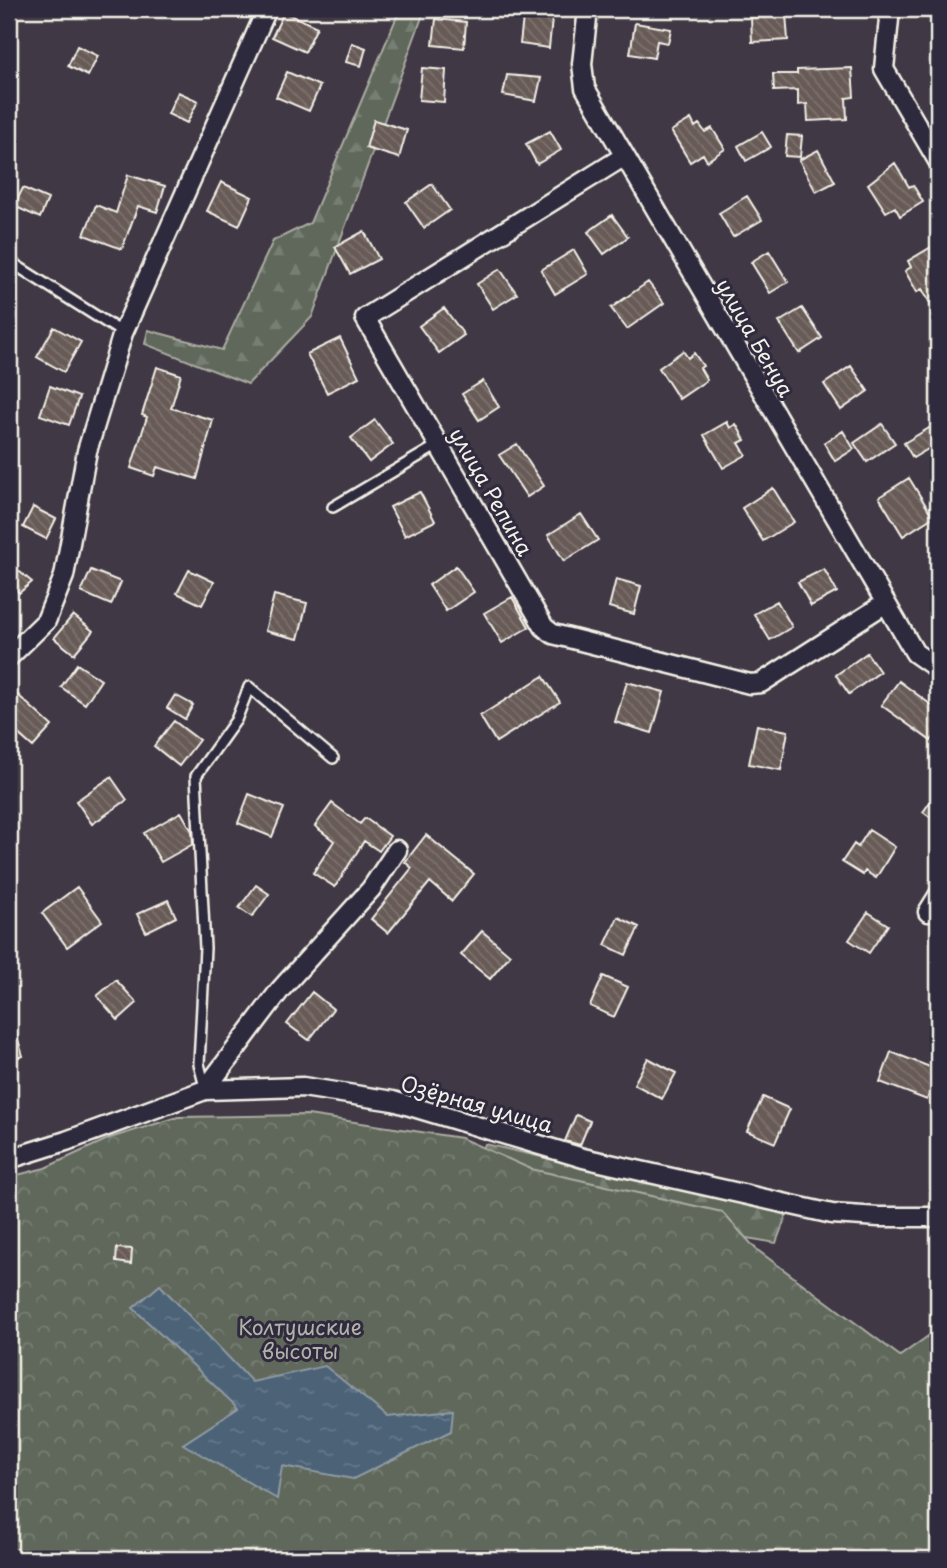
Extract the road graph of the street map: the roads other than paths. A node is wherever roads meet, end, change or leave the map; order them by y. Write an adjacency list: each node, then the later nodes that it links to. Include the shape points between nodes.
1 (267, 9): 7 (street)
2 (588, 9): 4 (street, улица Бенуа, via 584,88)
3 (890, 9): 5 (street, via 884,69)
4 (623, 157): 8 (street, улица Репина, via 365,318); 10 (street, улица Бенуа)
5 (938, 161)
6 (9, 261): 7 (lane)
7 (123, 333): 11 (street, via 87,451 64,576 46,621)
8 (438, 444): 9 (lane); 10 (street, улица Репина, via 552,634 761,683)
9 (333, 507)
10 (886, 603): 12 (street, улица Бенуа, via 915,653)
11 (9, 657)
12 (938, 669)
13 (333, 758): 17 (lane, via 249,687 236,720 196,776 205,948 199,1064)
14 (397, 850): 17 (street, via 371,890 280,990)
15 (938, 897): 16 (street)
16 (928, 912)
17 (205, 1090): 18 (street, Озёрная улица); 19 (street, Озёрная улица, via 303,1087 393,1101 583,1158 832,1214)
18 (9, 1159)
19 (938, 1217)

